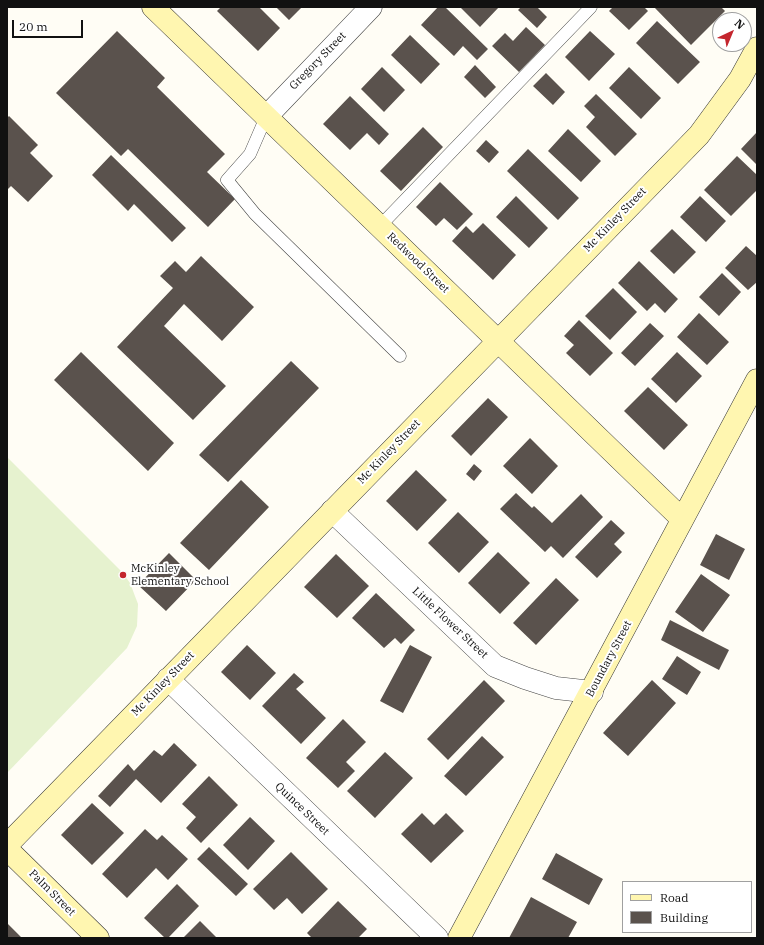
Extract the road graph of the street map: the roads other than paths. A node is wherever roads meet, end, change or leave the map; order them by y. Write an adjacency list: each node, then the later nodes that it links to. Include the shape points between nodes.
1 (153, 7): 5 (street, Redwood Street)
2 (372, 7): 5 (street, Gregory Street)
3 (591, 7): 6 (lane)
4 (757, 48): 7 (street, Mc Kinley Street, via 740,79 699,135)
5 (266, 116): 6 (street, Redwood Street); 8 (lane, via 250,154 227,180 255,214)
6 (380, 226): 7 (street, Redwood Street)
7 (498, 341): 10 (street, Mc Kinley Street); 11 (street, Redwood Street)
8 (400, 356)
9 (757, 380): 11 (street, Boundary Street)
10 (332, 511): 12 (street, Mc Kinley Street); 13 (street, Little Flower Street, via 495,666 556,688)
11 (682, 519): 13 (street, Boundary Street)
12 (168, 679): 14 (street, Mc Kinley Street); 17 (street, Quince Street)
13 (592, 692): 18 (street, Boundary Street)
14 (7, 845)
15 (7, 849): 16 (street, Palm Street)
16 (98, 938)
17 (437, 938)
18 (459, 938)

